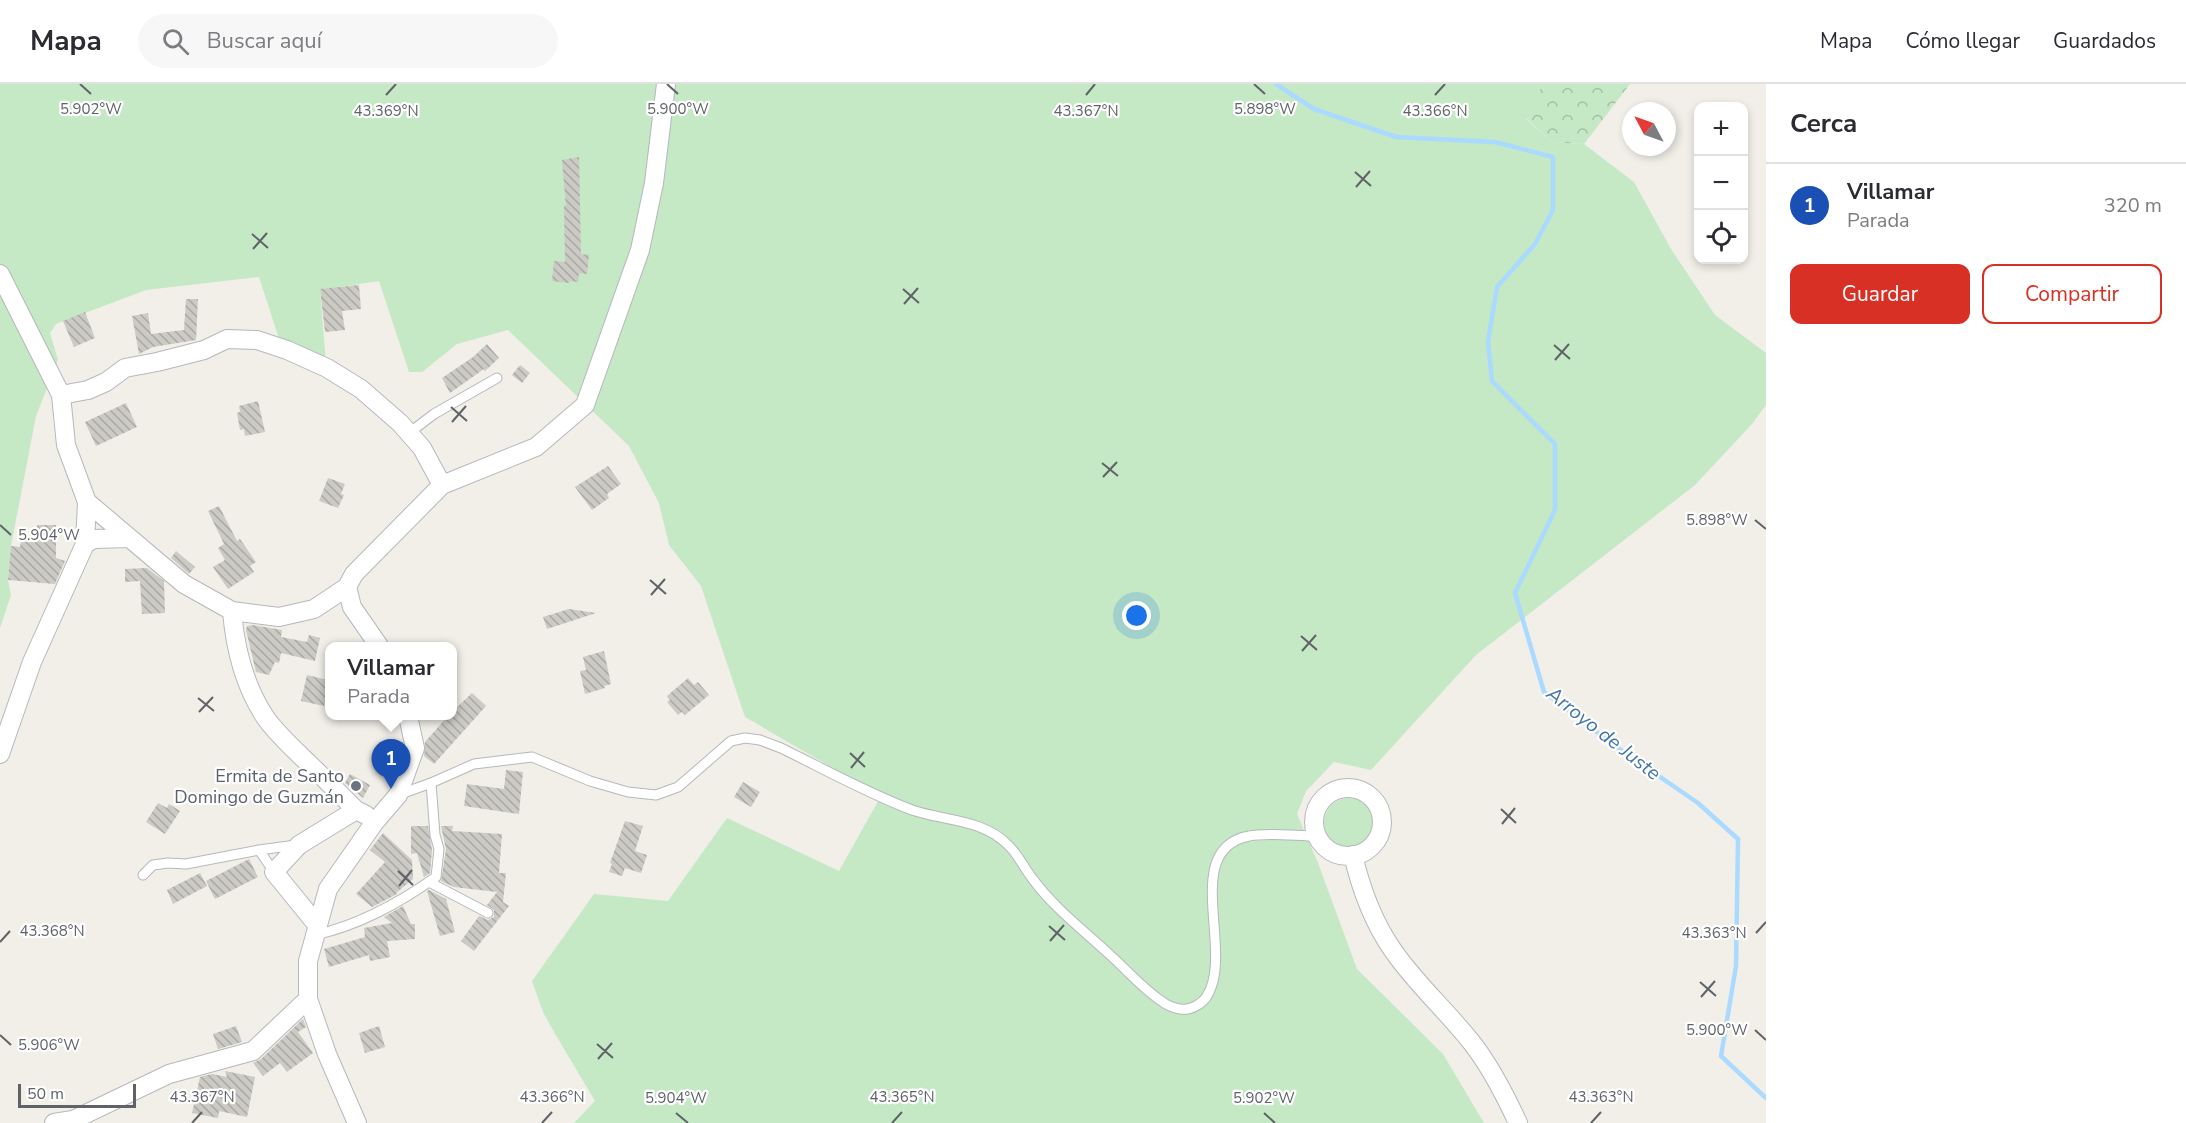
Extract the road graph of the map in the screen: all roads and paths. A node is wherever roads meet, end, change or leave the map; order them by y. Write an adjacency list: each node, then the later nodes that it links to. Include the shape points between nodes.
1 (666, 84): 6 (street, via 654,183 640,250 585,405 536,447)
2 (0, 274): 4 (street)
3 (496, 378): 5 (lane)
4 (61, 395): 5 (street, via 97,386 126,368 204,350 227,339 257,340 327,368 361,389); 7 (street, via 66,445)
5 (409, 433): 6 (street)
6 (442, 485): 10 (street, via 354,574)
7 (87, 502): 8 (street); 9 (street)
8 (129, 538): 9 (street, via 94,539); 11 (street, via 184,584)
9 (86, 544): 14 (street, via 33,662)
10 (347, 587): 11 (street, via 314,609 279,617); 12 (street, via 352,607)
11 (232, 611): 17 (street, via 242,667 266,718)
12 (375, 642)
13 (409, 720): 16 (street, via 415,748)
14 (0, 754)
15 (431, 783): 16 (lane); 19 (lane, via 474,764 532,757 599,784 656,795 678,787 731,741 760,740 913,810 972,824 999,836 1052,901 1158,998 1181,1010 1193,1008 1211,989 1216,967 1213,881 1219,853 1231,842 1250,836); 25 (lane, via 439,849 436,877)
16 (398, 795): 18 (street)
17 (356, 810): 18 (street); 20 (street)
18 (374, 823): 27 (street, via 328,889)
19 (1317, 836): 22 (street, via 1333,853); 22 (street, via 1316,809 1325,796 1343,788 1359,789 1372,796 1381,811 1382,829 1374,845)
20 (298, 845): 21 (lane); 23 (street)
21 (259, 850): 23 (lane); 24 (lane, via 186,864 153,865)
22 (1353, 855): 31 (street, via 1363,893 1392,949 1474,1046)
23 (274, 872): 27 (street)
24 (143, 875)
25 (429, 882): 26 (lane); 27 (lane, via 386,910 329,932)
26 (488, 913)
27 (317, 930): 28 (street, via 308,961)
28 (308, 999): 29 (street, via 253,1051 169,1074 73,1120); 30 (street)
29 (54, 1123)
30 (357, 1123)
31 (1518, 1123)

